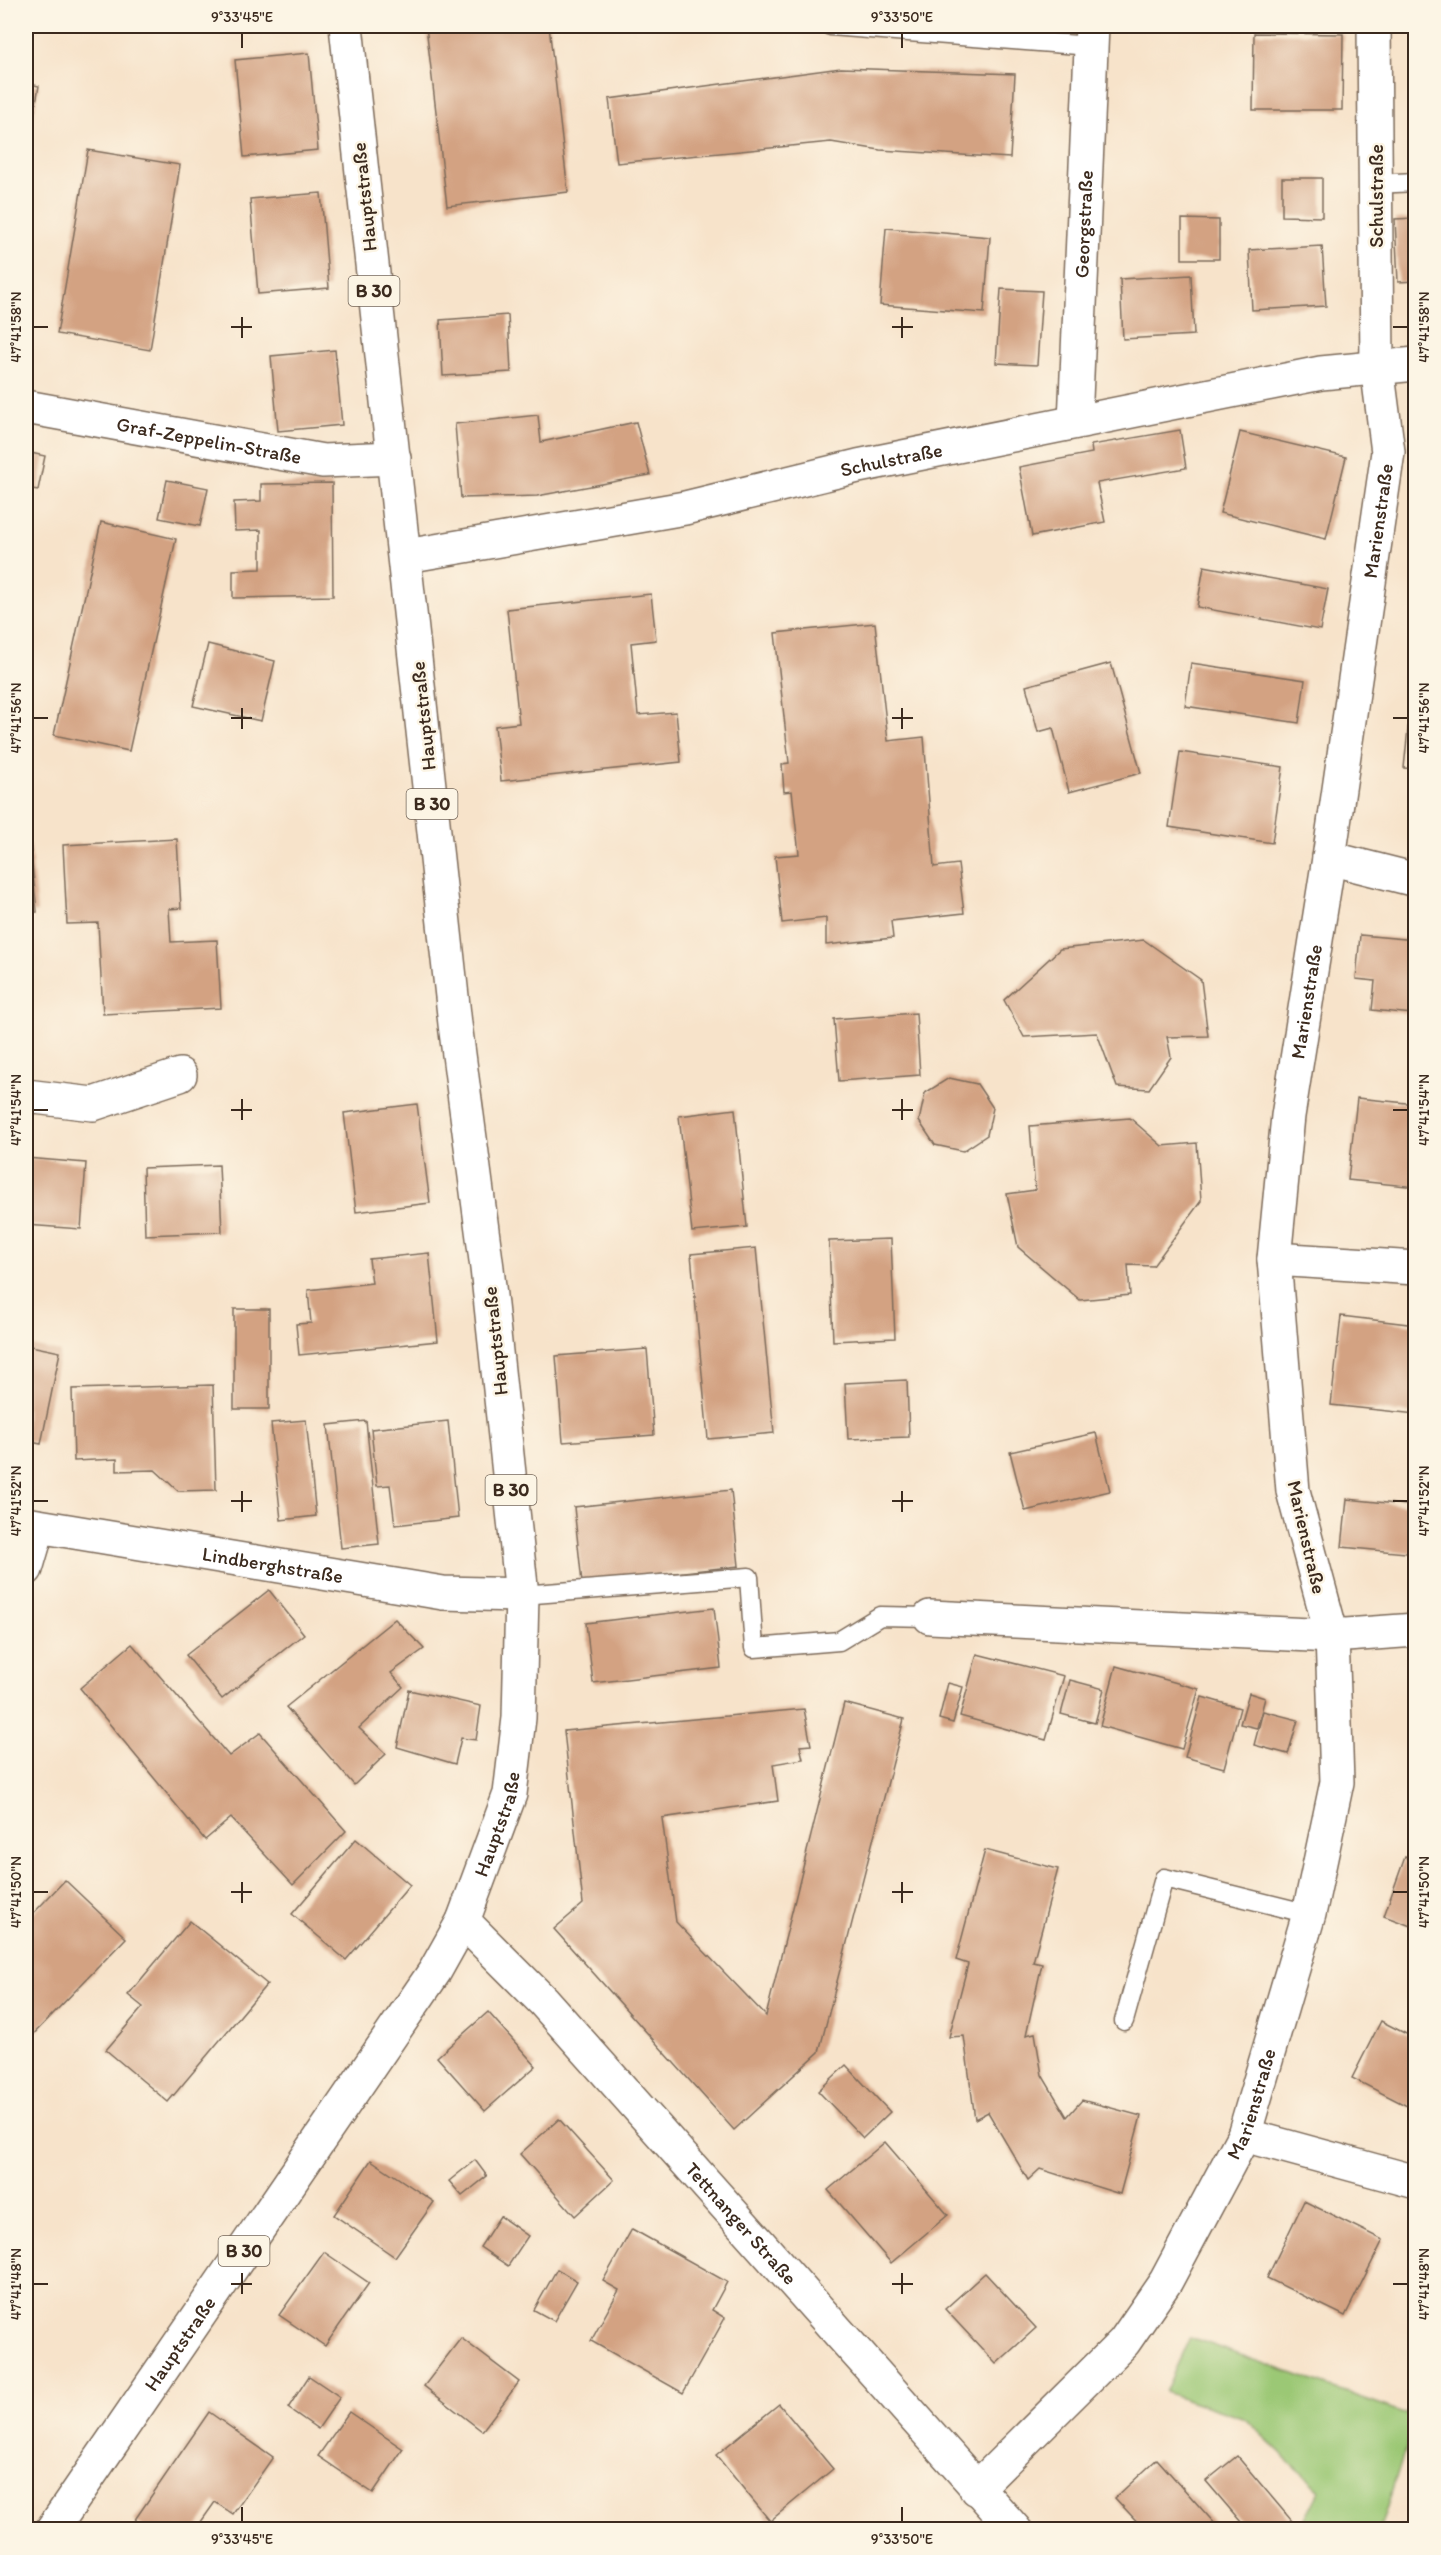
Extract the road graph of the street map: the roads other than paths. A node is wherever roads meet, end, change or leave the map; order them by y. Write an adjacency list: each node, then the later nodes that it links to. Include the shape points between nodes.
1 (346, 26): 11 (street, Hauptstraße / B 30)
2 (830, 26): 4 (lane)
3 (1374, 26): 6 (street, Schulstraße)
4 (1092, 36): 10 (street, Georgstraße)
5 (1416, 182): 6 (lane)
6 (1376, 184): 8 (street, Schulstraße)
7 (1416, 364): 8 (street, Schulstraße)
8 (1377, 366): 10 (street, Schulstraße, via 1321,373); 13 (street, Marienstraße, via 1388,452)
9 (26, 407): 11 (street, Graf-Zeppelin-Straße, via 323,461)
10 (1075, 422): 12 (street, Schulstraße, via 858,466 685,508)
11 (394, 458): 12 (street, Hauptstraße / B 30)
12 (406, 556): 21 (street, Hauptstraße / B 30, via 455,1024 487,1268)
13 (1329, 858): 14 (street); 17 (street, Marienstraße, via 1287,1116)
14 (1416, 880)
15 (180, 1075): 16 (street, via 93,1104)
16 (26, 1096)
17 (1274, 1259): 18 (street); 24 (street, Marienstraße, via 1293,1491)
18 (1416, 1268)
19 (32, 1526): 20 (street); 21 (street, Lindberghstraße, via 444,1593)
20 (26, 1569)
21 (522, 1594): 22 (lane, via 749,1577 754,1648 839,1641 880,1616); 26 (street, Hauptstraße / B 30, via 519,1718 510,1794)
22 (930, 1617): 24 (street)
23 (1416, 1629): 24 (street)
24 (1332, 1636): 25 (street, Marienstraße, via 1336,1782)
25 (1309, 1914): 27 (lane, via 1164,1878); 28 (street, Marienstraße)
26 (462, 1921): 30 (street, Tettnanger Straße, via 543,2001); 31 (street, Hauptstraße / B 30, via 435,1971)
27 (1124, 2021)
28 (1244, 2135): 29 (street); 30 (street, Marienstraße, via 1166,2281 1124,2342)
29 (1416, 2182)
30 (976, 2489): 32 (street, Tettnanger Straße)
31 (52, 2529)
32 (1015, 2529)

